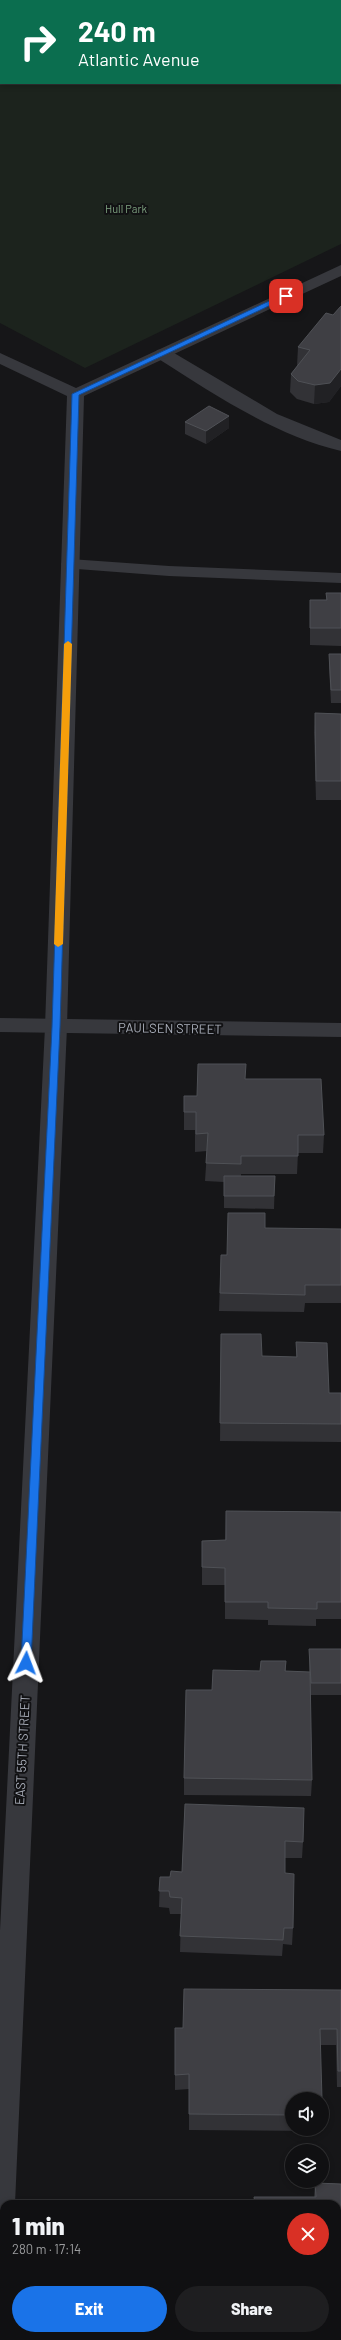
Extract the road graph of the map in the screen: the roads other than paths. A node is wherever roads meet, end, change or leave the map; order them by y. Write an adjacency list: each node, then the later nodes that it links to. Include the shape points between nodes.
1 (341, 270): 2 (street)
2 (163, 354): 4 (street); 5 (street, via 248,407 323,441)
3 (0, 358): 4 (street)
4 (76, 394): 6 (street, EAST 55TH STREET)
5 (341, 446)
6 (70, 564): 7 (street); 9 (street, EAST 55TH STREET)
7 (341, 578)
8 (0, 1025): 9 (street, PAULSEN STREET)
9 (56, 1027): 10 (street, PAULSEN STREET); 11 (street, EAST 55TH STREET)
10 (341, 1030)
11 (1, 2200)

